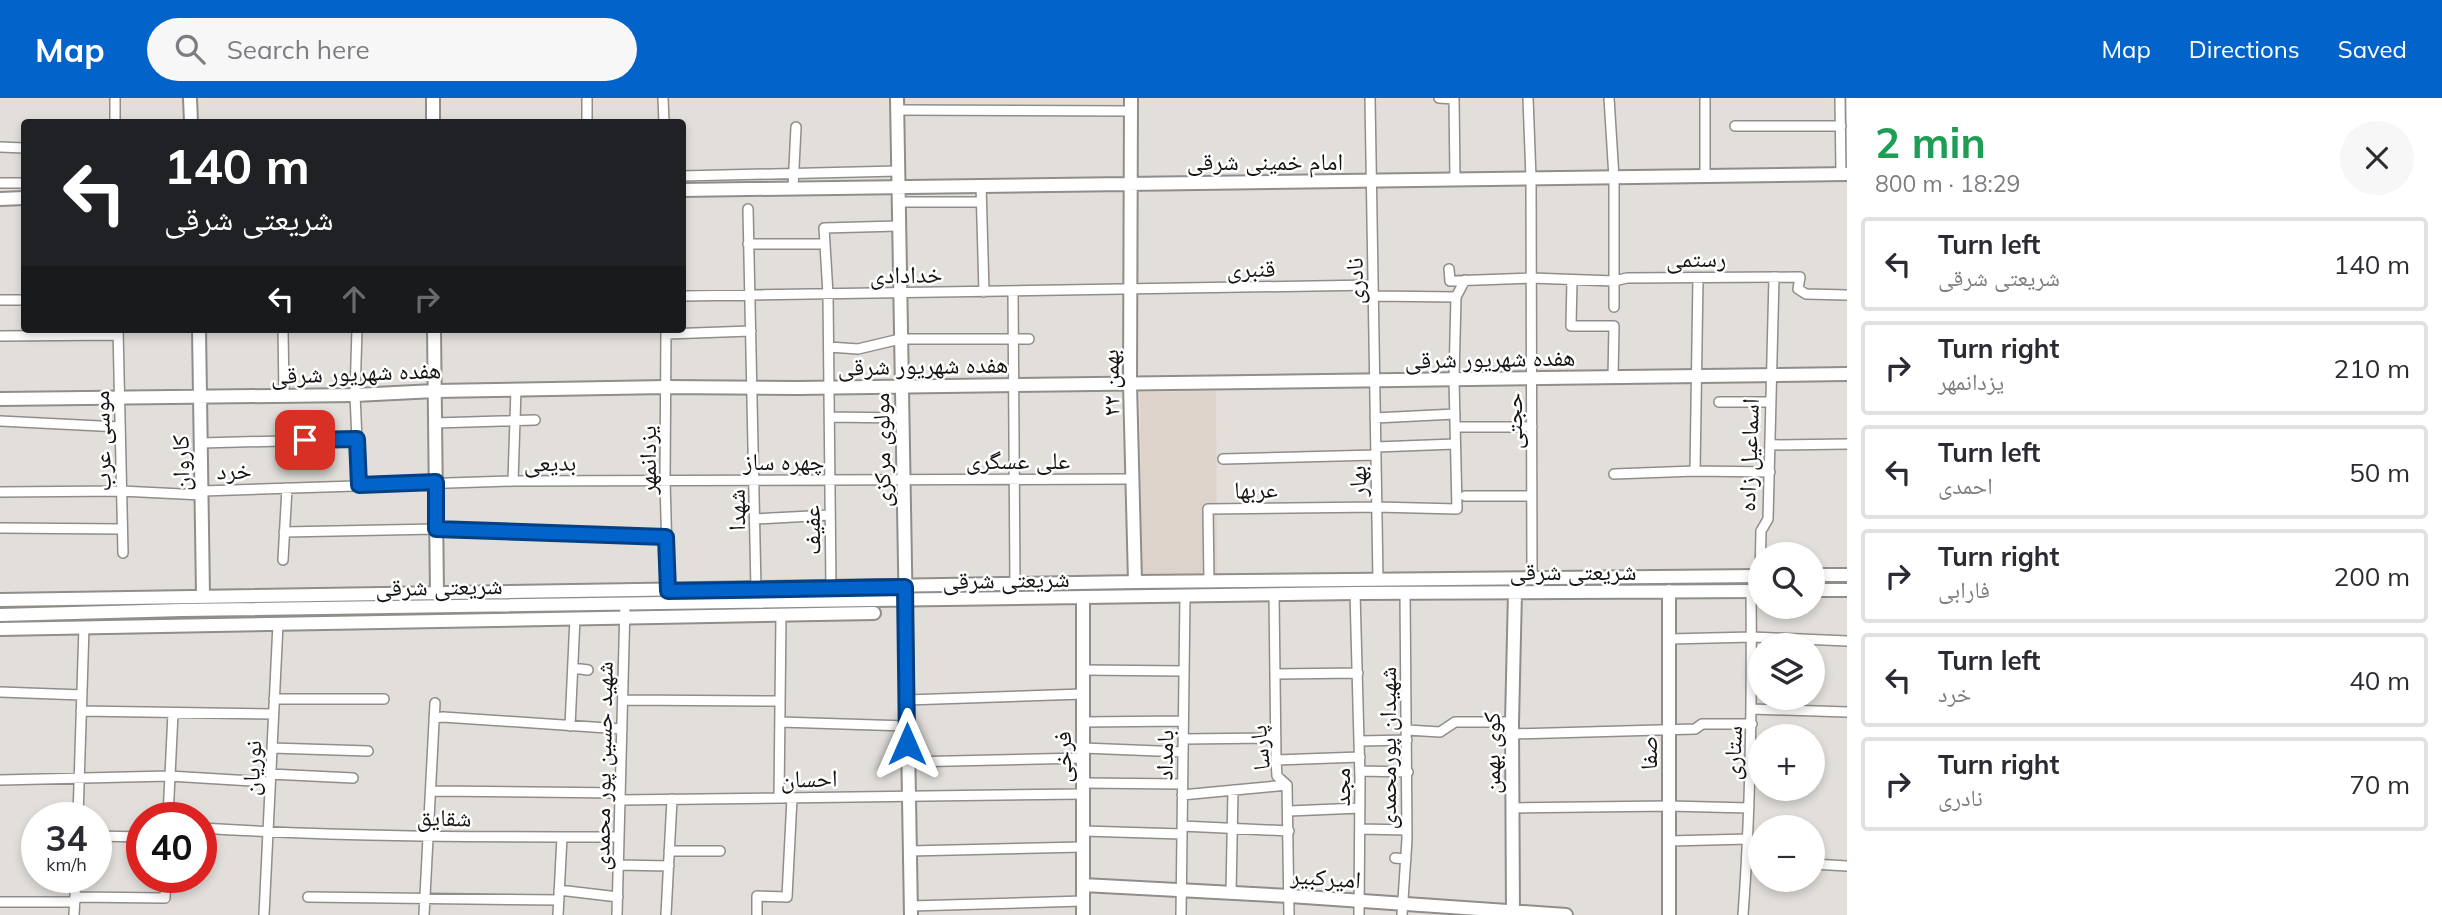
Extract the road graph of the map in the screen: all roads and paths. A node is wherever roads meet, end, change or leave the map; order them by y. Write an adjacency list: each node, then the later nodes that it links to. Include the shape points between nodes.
1 (115, 98): 15 (street)
2 (190, 98): 16 (street)
3 (432, 98): 17 (street)
4 (587, 98): 18 (street)
5 (663, 98): 19 (street)
6 (1370, 98): 33 (street, نادری)
7 (1439, 98): 8 (street)
8 (1454, 98): 32 (street)
9 (1528, 98): 30 (street, حجتی)
10 (1609, 98): 31 (street)
11 (1705, 98): 29 (street)
12 (1840, 98): 21 (street)
13 (897, 104): 14 (street); 25 (street, مولوی مرکزی)
14 (1131, 104): 36 (street, ۲۲ بهمن)
15 (115, 119)
16 (191, 119)
17 (433, 119)
18 (587, 119)
19 (664, 119)
20 (1735, 126): 21 (street)
21 (1841, 126): 27 (street)
22 (796, 127): 26 (street)
23 (0, 147): 24 (street)
24 (21, 148)
25 (898, 171): 26 (street); 38 (street, مولوی مرکزی)
26 (793, 174): 28 (street); 39 (street)
27 (1844, 174): 29 (street, امام خمینی شرقی)
28 (686, 176)
29 (1705, 177): 31 (street, امام خمینی شرقی)
30 (1531, 178): 31 (street, امام خمینی شرقی); 32 (street, امام خمینی شرقی); 51 (street, حجتی)
31 (1614, 178): 55 (street)
32 (1455, 180): 33 (street, امام خمینی شرقی)
33 (1372, 181): 36 (street, امام خمینی شرقی); 56 (street, نادری)
34 (0, 183): 35 (street)
35 (21, 183)
36 (1131, 183): 37 (street, امام خمینی شرقی); 57 (street, ۲۲ بهمن)
37 (981, 186): 38 (street, امام خمینی شرقی); 44 (street)
38 (898, 187): 39 (street, امام خمینی شرقی); 43 (street, مولوی مرکزی)
39 (793, 188): 40 (street, امام خمینی شرقی)
40 (686, 190)
41 (21, 198): 42 (street)
42 (0, 199)
43 (898, 202): 44 (street); 46 (street, مولوی مرکزی)
44 (982, 202): 59 (street)
45 (748, 209): 47 (street, شهدا)
46 (898, 226): 48 (street, عفیف, via 824,228); 60 (street, مولوی مرکزی)
47 (748, 244): 48 (street); 62 (street, شهدا)
48 (825, 244): 61 (street, عفیف)
49 (1449, 269): 53 (street, via 1450,281)
50 (1774, 277): 52 (street, رستمی); 63 (street, رستمی, via 1800,277 1798,289 1806,294); 86 (street, اسماعیل زاده)
51 (1531, 278): 53 (street, رستمی); 54 (street, رستمی); 87 (street, حجتی)
52 (1698, 278): 55 (street, رستمی); 85 (street)
53 (1465, 280): 66 (street)
54 (1572, 280): 55 (street, رستمی); 88 (street, via 1571,327 1614,326)
55 (1614, 281): 69 (street)
56 (1373, 285): 57 (street, قنبری); 65 (street, نادری)
57 (1130, 289): 58 (street, خدادادی); 91 (street, ۲۲ بهمن)
58 (1013, 291): 59 (street, خدادادی); 80 (street)
59 (984, 292): 60 (street, خدادادی)
60 (900, 293): 61 (street, خدادادی); 82 (street, مولوی مرکزی)
61 (828, 294): 62 (street, خدادادی); 83 (street, عفیف)
62 (750, 295): 64 (street, خدادادی); 71 (street, شهدا)
63 (1847, 295)
64 (686, 296)
65 (1373, 296): 66 (street); 90 (street, نادری)
66 (1456, 297): 89 (street)
67 (0, 300): 68 (street)
68 (21, 300)
69 (1614, 307)
70 (686, 331): 71 (street)
71 (751, 331): 94 (street, شهدا)
72 (88, 333): 79 (street)
73 (118, 333): 102 (street, موسی عرب)
74 (199, 333): 101 (street, کاروان)
75 (283, 333): 100 (street)
76 (357, 333): 99 (street)
77 (435, 333): 98 (street)
78 (666, 333): 93 (street, یزدانمهر)
79 (0, 336)
80 (1013, 339): 81 (street); 82 (street); 92 (street)
81 (1029, 339)
82 (901, 340): 83 (street, via 858,349); 96 (street, مولوی مرکزی)
83 (829, 347): 95 (street, عفیف)
84 (1847, 374): 86 (street, هفده شهریور شرقی)
85 (1697, 376): 86 (street, هفده شهریور شرقی); 88 (street, هفده شهریور شرقی); 124 (street)
86 (1770, 376): 105 (street, اسماعیل زاده)
87 (1532, 377): 88 (street, هفده شهریور شرقی); 89 (street, هفده شهریور شرقی); 115 (street, حجتی)
88 (1613, 377)
89 (1454, 379): 90 (street, هفده شهریور شرقی); 106 (street)
90 (1375, 381): 91 (street, هفده شهریور شرقی); 109 (street, بهار)
91 (1130, 384): 92 (street, هفده شهریور شرقی); 128 (street, ۲۲ بهمن)
92 (1013, 385): 96 (street, هفده شهریور شرقی); 127 (street)
93 (666, 387): 94 (street, هفده شهریور شرقی); 97 (street, هفده شهریور شرقی); 129 (street, یزدانمهر)
94 (753, 387): 95 (street, هفده شهریور شرقی); 130 (street, شهدا)
95 (830, 387): 96 (street, هفده شهریور شرقی); 107 (street, عفیف)
96 (901, 387): 108 (street, مولوی مرکزی)
97 (516, 389): 98 (street, هفده شهریور شرقی); 112 (street)
98 (435, 391): 99 (street, هفده شهریور شرقی); 113 (street)
99 (355, 395): 100 (street, هفده شهریور شرقی); 117 (street)
100 (284, 396): 101 (street, هفده شهریور شرقی)
101 (200, 397): 102 (street, هفده شهریور شرقی); 118 (street, کاروان)
102 (119, 398): 103 (street, هفده شهریور شرقی); 114 (street, موسی عرب)
103 (0, 399)
104 (1719, 402): 105 (street)
105 (1770, 402): 121 (street, اسماعیل زاده)
106 (1455, 414): 109 (street); 116 (street)
107 (830, 417): 108 (street); 131 (street, عفیف)
108 (902, 418): 132 (street, مولوی مرکزی)
109 (1375, 418): 122 (street, بهار)
110 (535, 420): 112 (street)
111 (0, 421): 114 (street)
112 (514, 421): 113 (street); 133 (street)
113 (435, 423): 134 (street)
114 (120, 427): 137 (street, موسی عرب)
115 (1532, 427): 116 (street); 141 (street, حجتی)
116 (1455, 428): 119 (street)
117 (357, 439): 118 (street); 135 (street)
118 (201, 443): 139 (street, کاروان)
119 (1455, 444): 122 (street); 142 (street, via 1457,509)
120 (1847, 444): 121 (street)
121 (1770, 445): 125 (street, اسماعیل زاده)
122 (1376, 451): 123 (street); 142 (street, بهار)
123 (1223, 459)
124 (1695, 471): 125 (street); 126 (street)
125 (1770, 472): 150 (street, اسماعیل زاده, via 1768,519)
126 (1614, 474)
127 (1015, 479): 128 (street, علی عسگری); 132 (street, علی عسگری); 160 (street)
128 (1133, 479): 158 (street, ۲۲ بهمن)
129 (665, 480): 130 (street, چهره ساز); 133 (street, بدیعی); 149 (street, یزدانمهر)
130 (754, 480): 131 (street, چهره ساز); 144 (street, شهدا)
131 (830, 480): 132 (street, چهره ساز); 143 (street, عفیف)
132 (903, 480): 162 (street, مولوی مرکزی)
133 (513, 481): 134 (street, بدیعی)
134 (436, 482): 135 (street, خرد); 147 (street)
135 (359, 485): 136 (street, خرد)
136 (287, 488): 139 (street, خرد); 148 (street)
137 (121, 491): 138 (street, خرد); 139 (street, خرد); 146 (street, موسی عرب)
138 (0, 492)
139 (202, 493): 175 (street, کاروان)
140 (1465, 496): 141 (street)
141 (1532, 496): 156 (street, حجتی)
142 (1377, 507): 157 (street, بهار); 159 (street, عربها, via 1208,509)
143 (830, 515): 144 (street); 164 (street, عفیف)
144 (755, 519): 165 (street, شهدا)
145 (0, 528): 146 (street)
146 (122, 529): 151 (street, موسی عرب)
147 (436, 529): 148 (street); 149 (street); 174 (street)
148 (284, 531): 152 (street)
149 (666, 537): 168 (street, یزدانمهر)
150 (1761, 542)
151 (122, 553)
152 (283, 560)
153 (1825, 575): 154 (street)
154 (1847, 575)
155 (1748, 576): 156 (street, شریعتی شرقی)
156 (1532, 579): 157 (street, شریعتی شرقی)
157 (1378, 580): 159 (street, شریعتی شرقی)
158 (1135, 582): 159 (street, شریعتی شرقی); 160 (street, شریعتی شرقی)
159 (1209, 582)
160 (1015, 585): 161 (street, شریعتی شرقی)
161 (970, 586): 162 (street, شریعتی شرقی); 182 (street)
162 (905, 587): 163 (street, شریعتی شرقی); 183 (street, مولوی مرکزی)
163 (855, 588): 164 (street, شریعتی شرقی); 184 (street)
164 (831, 589): 165 (street, شریعتی شرقی)
165 (756, 590): 168 (street, شریعتی شرقی)
166 (1825, 590): 167 (street)
167 (1847, 590)
168 (668, 591): 174 (street, شریعتی شرقی)
169 (1669, 591): 170 (street, شریعتی شرقی); 171 (street, شریعتی شرقی); 201 (street, صفا)
170 (1748, 591)
171 (1515, 592): 173 (street, شریعتی شرقی); 233 (street, کوی بهمن)
172 (1355, 593): 173 (street, شریعتی شرقی); 176 (street, شریعتی شرقی); 208 (street, مجد)
173 (1405, 593): 236 (street, شهیدان پورمحمدی)
174 (437, 594): 175 (street, شریعتی شرقی)
175 (203, 595): 179 (street, شریعتی شرقی)
176 (1274, 595): 177 (street, شریعتی شرقی); 209 (street, پارسا)
177 (1185, 596): 178 (street, شریعتی شرقی); 207 (street, بامداد)
178 (1083, 598): 182 (street, شریعتی شرقی); 206 (street, فرخی)
179 (36, 599): 181 (street, شریعتی شرقی); 191 (street, via 28,605)
180 (0, 600): 181 (street, شریعتی شرقی)
181 (16, 600): 190 (street, via 23,607)
182 (969, 600): 183 (street, شریعتی شرقی)
183 (906, 601): 185 (street, شریعتی شرقی); 197 (street, مولوی مرکزی)
184 (855, 602): 185 (street, شریعتی شرقی); 186 (street, شریعتی شرقی)
185 (872, 607): 186 (street); 197 (street, via 890,609)
186 (817, 608): 188 (street, شریعتی شرقی); 192 (street, شریعتی شرقی)
187 (182, 610): 188 (street, شریعتی شرقی); 191 (street, شریعتی شرقی); 195 (street); 196 (street)
188 (625, 611): 192 (street, شریعتی شرقی); 193 (street, شریعتی شرقی); 216 (street, شهید حسین پور محمدی)
189 (0, 615): 190 (street, شریعتی شرقی)
190 (15, 615): 191 (street, شریعتی شرقی)
191 (34, 615)
192 (781, 615): 217 (street)
193 (575, 618): 194 (street, شریعتی شرقی); 204 (street)
194 (278, 624): 195 (street, شریعتی شرقی); 213 (street, نوریان)
195 (202, 625): 196 (street, شریعتی شرقی)
196 (166, 626): 198 (street, شریعتی شرقی)
197 (906, 626): 215 (street, مولوی مرکزی)
198 (84, 627): 199 (street, شریعتی شرقی); 212 (street)
199 (0, 629)
200 (1748, 637): 201 (street)
201 (1669, 639): 234 (street, صفا)
202 (1825, 640): 203 (street)
203 (1847, 641)
204 (573, 668): 205 (street); 231 (street)
205 (588, 670)
206 (1083, 670): 207 (street); 211 (street, فرخی)
207 (1184, 671): 226 (street, بامداد)
208 (1358, 673): 209 (street); 239 (street, مجد)
209 (1275, 674): 237 (street, پارسا)
210 (0, 692): 212 (street)
211 (1083, 694): 215 (street); 228 (street, فرخی)
212 (82, 695): 221 (street)
213 (274, 699): 214 (street); 224 (street, نوریان)
214 (384, 699)
215 (906, 700): 232 (street, مولوی مرکزی)
216 (623, 701): 217 (street); 235 (street, شهید حسین پور محمدی)
217 (780, 701): 227 (street)
218 (435, 703): 225 (street)
219 (1752, 710): 230 (street, ستاری)
220 (1784, 710): 222 (street)
221 (81, 712): 223 (street); 250 (street)
222 (1847, 712)
223 (173, 713): 224 (street); 249 (street)
224 (273, 714): 240 (street, نوریان)
225 (434, 718): 231 (street); 258 (street)
226 (1183, 721): 228 (street); 238 (street, بامداد)
227 (780, 722): 232 (street); 262 (street)
228 (1083, 722): 243 (street, فرخی)
229 (1748, 724): 234 (street)
230 (1752, 724)
231 (570, 726): 235 (street)
232 (907, 726): 246 (street, مولوی مرکزی)
233 (1512, 728): 234 (street); 236 (street, via 1455,722 1440,732); 270 (street, کوی بهمن)
234 (1669, 728): 268 (street, صفا)
235 (622, 729): 260 (street, شهید حسین پور محمدی)
236 (1407, 735): 239 (street); 248 (street, شهیدان پورمحمدی)
237 (1276, 738): 238 (street); 245 (street, پارسا)
238 (1183, 739): 242 (street, بامداد)
239 (1360, 741): 244 (street, مجد)
240 (272, 748): 241 (street); 251 (street, نوریان)
241 (368, 751)
242 (1183, 752): 243 (street); 254 (street, بامداد)
243 (1083, 753): 246 (street); 256 (street, فرخی)
244 (1360, 757): 245 (street); 247 (street, مجد)
245 (1276, 760): 255 (street, پارسا, via 1277,776)
246 (907, 762): 261 (street, مولوی مرکزی)
247 (1360, 771): 248 (street); 269 (street, مجد)
248 (1408, 772): 278 (street, شهیدان پورمحمدی)
249 (169, 776): 250 (street); 251 (street); 267 (street)
250 (79, 778): 253 (street); 266 (street)
251 (270, 778): 252 (street); 281 (street, نوریان)
252 (353, 778)
253 (0, 780)
254 (1182, 784): 256 (street, احسان); 259 (street, بامداد)
255 (1287, 785): 257 (street); 272 (street, پارسا)
256 (1083, 788): 261 (street, احسان); 279 (street, فرخی)
257 (1233, 790): 259 (street); 274 (street)
258 (432, 791): 260 (street, احسان); 282 (street)
259 (1182, 795): 277 (street, بامداد)
260 (620, 797): 264 (street, احسان); 284 (street, شهید حسین پور محمدی)
261 (908, 797): 263 (street, احسان); 290 (street, مولوی مرکزی)
262 (779, 798): 263 (street, احسان); 264 (street, احسان)
263 (792, 798): 321 (street, via 788,897 757,896)
264 (672, 799): 288 (street)
265 (1749, 801): 271 (street, ستاری)
266 (78, 802)
267 (168, 802)
268 (1669, 806): 270 (street); 271 (street); 286 (street, صفا)
269 (1360, 808): 272 (street); 276 (street, مجد)
270 (1513, 808): 314 (street, کوی بهمن)
271 (1749, 808): 273 (street, ستاری)
272 (1289, 811): 280 (street, پارسا)
273 (1749, 815)
274 (1232, 828): 277 (street); 280 (street); 302 (street)
275 (217, 829): 281 (street, شقایق)
276 (1360, 829): 278 (street); 310 (street, مجد)
277 (1182, 830): 279 (street); 299 (street, بامداد)
278 (1407, 830): 292 (street, شهیدان پورمحمدی)
279 (1083, 831): 287 (street, فرخی)
280 (1289, 831): 304 (street, پارسا)
281 (268, 832): 282 (street, شقایق); 316 (street, نوریان)
282 (429, 836): 283 (street, شقایق); 307 (street)
283 (562, 837): 284 (street, شقایق); 303 (street)
284 (619, 837): 294 (street, شهید حسین پور محمدی)
285 (1748, 839): 286 (street); 293 (street, ستاری)
286 (1670, 841): 327 (street, صفا)
287 (1083, 847): 290 (street); 298 (street, فرخی)
288 (669, 851): 289 (street); 296 (street)
289 (720, 851)
290 (909, 851): 313 (street, مولوی مرکزی)
291 (1395, 858): 292 (street)
292 (1406, 859): 312 (street, شهیدان پورمحمدی)
293 (1747, 861): 328 (street, ستاری)
294 (618, 865): 296 (street); 306 (street, شهید حسین پور محمدی)
295 (1825, 865): 297 (street)
296 (668, 866): 320 (street)
297 (1847, 866)
298 (1083, 885): 299 (street, امیرکبیر); 309 (street, فرخی)
299 (1181, 890): 302 (street, امیرکبیر); 323 (street, بامداد)
300 (75, 893): 308 (street)
301 (165, 893): 308 (street, via 165,898)
302 (1231, 893): 304 (street, امیرکبیر)
303 (559, 895): 306 (street); 307 (street); 318 (street)
304 (1290, 896): 310 (street, امیرکبیر); 324 (street, پارسا)
305 (308, 897): 307 (street)
306 (618, 897): 319 (street, شهید حسین پور محمدی)
307 (425, 898): 317 (street)
308 (75, 899): 311 (street); 315 (street)
309 (1083, 901): 313 (street); 322 (street, فرخی)
310 (1359, 901): 312 (street, امیرکبیر); 325 (street, مجد)
311 (0, 902)
312 (1403, 909): 314 (street, امیرکبیر)
313 (911, 911)
314 (1513, 913): 326 (street, امیرکبیر)
315 (74, 915)
316 (264, 915)
317 (424, 915)
318 (558, 915)
319 (617, 915)
320 (666, 915)
321 (757, 915)
322 (1083, 915)
323 (1181, 915)
324 (1289, 915)
325 (1359, 915)
326 (1566, 915)
327 (1670, 915)
328 (1743, 915)

